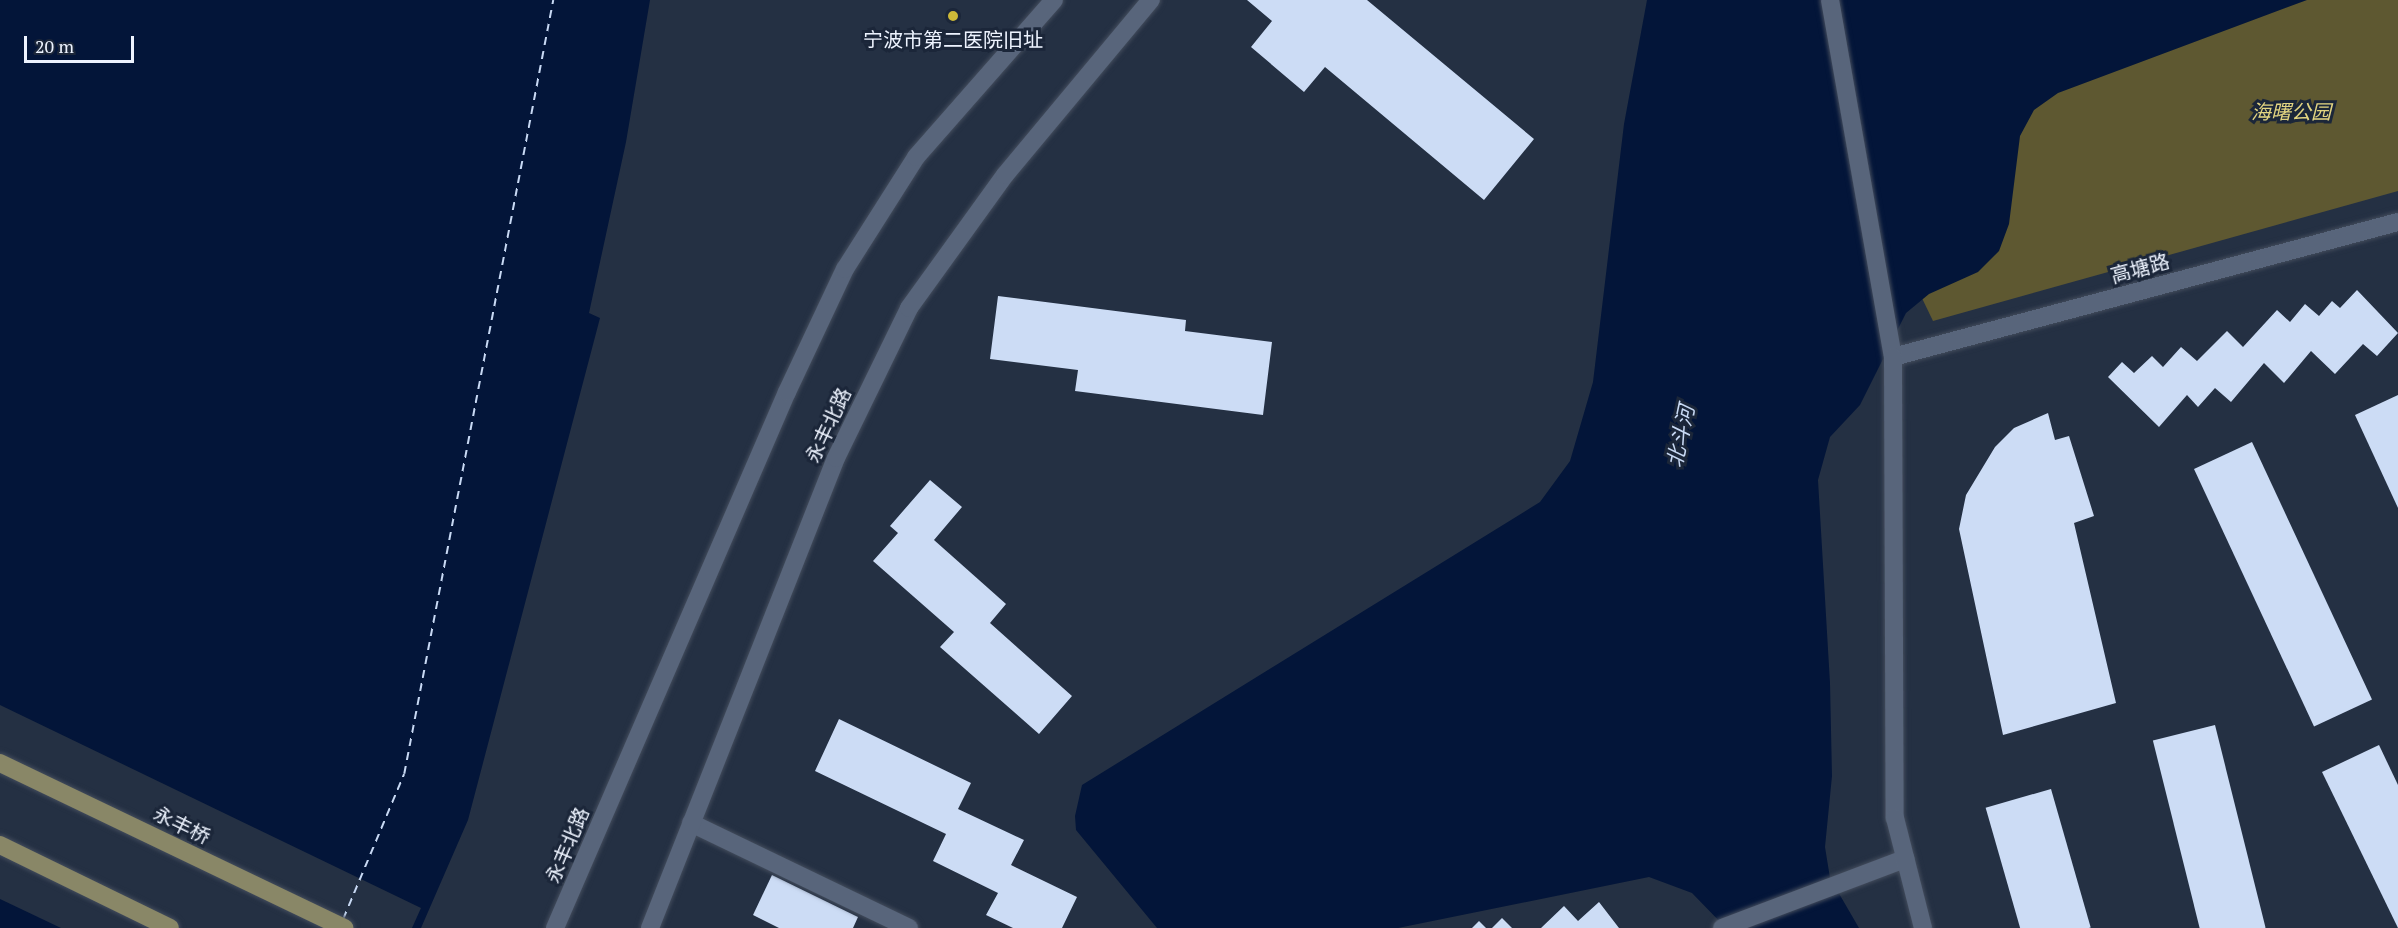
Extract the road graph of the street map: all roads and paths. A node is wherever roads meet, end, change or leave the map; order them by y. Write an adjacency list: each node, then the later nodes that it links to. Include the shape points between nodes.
1 (1054, 0): 12 (main road, 永丰北路, via 916,157 845,269 787,392)
2 (1151, 0): 7 (main road, 永丰北路, via 1005,175 909,308 836,458)
3 (1830, 0): 5 (main road)
4 (2398, 222): 5 (main road, 高塘路)
5 (1893, 357): 9 (main road, via 1895,818)
6 (0, 763): 11 (main road, 永丰桥)
7 (692, 823): 13 (main road, 永丰北路); 14 (main road)
8 (0, 845): 10 (main road)
9 (1905, 859): 15 (main road); 16 (main road)
10 (170, 928)
11 (344, 928)
12 (555, 928)
13 (650, 928)
14 (909, 928)
15 (1722, 928)
16 (1923, 928)

